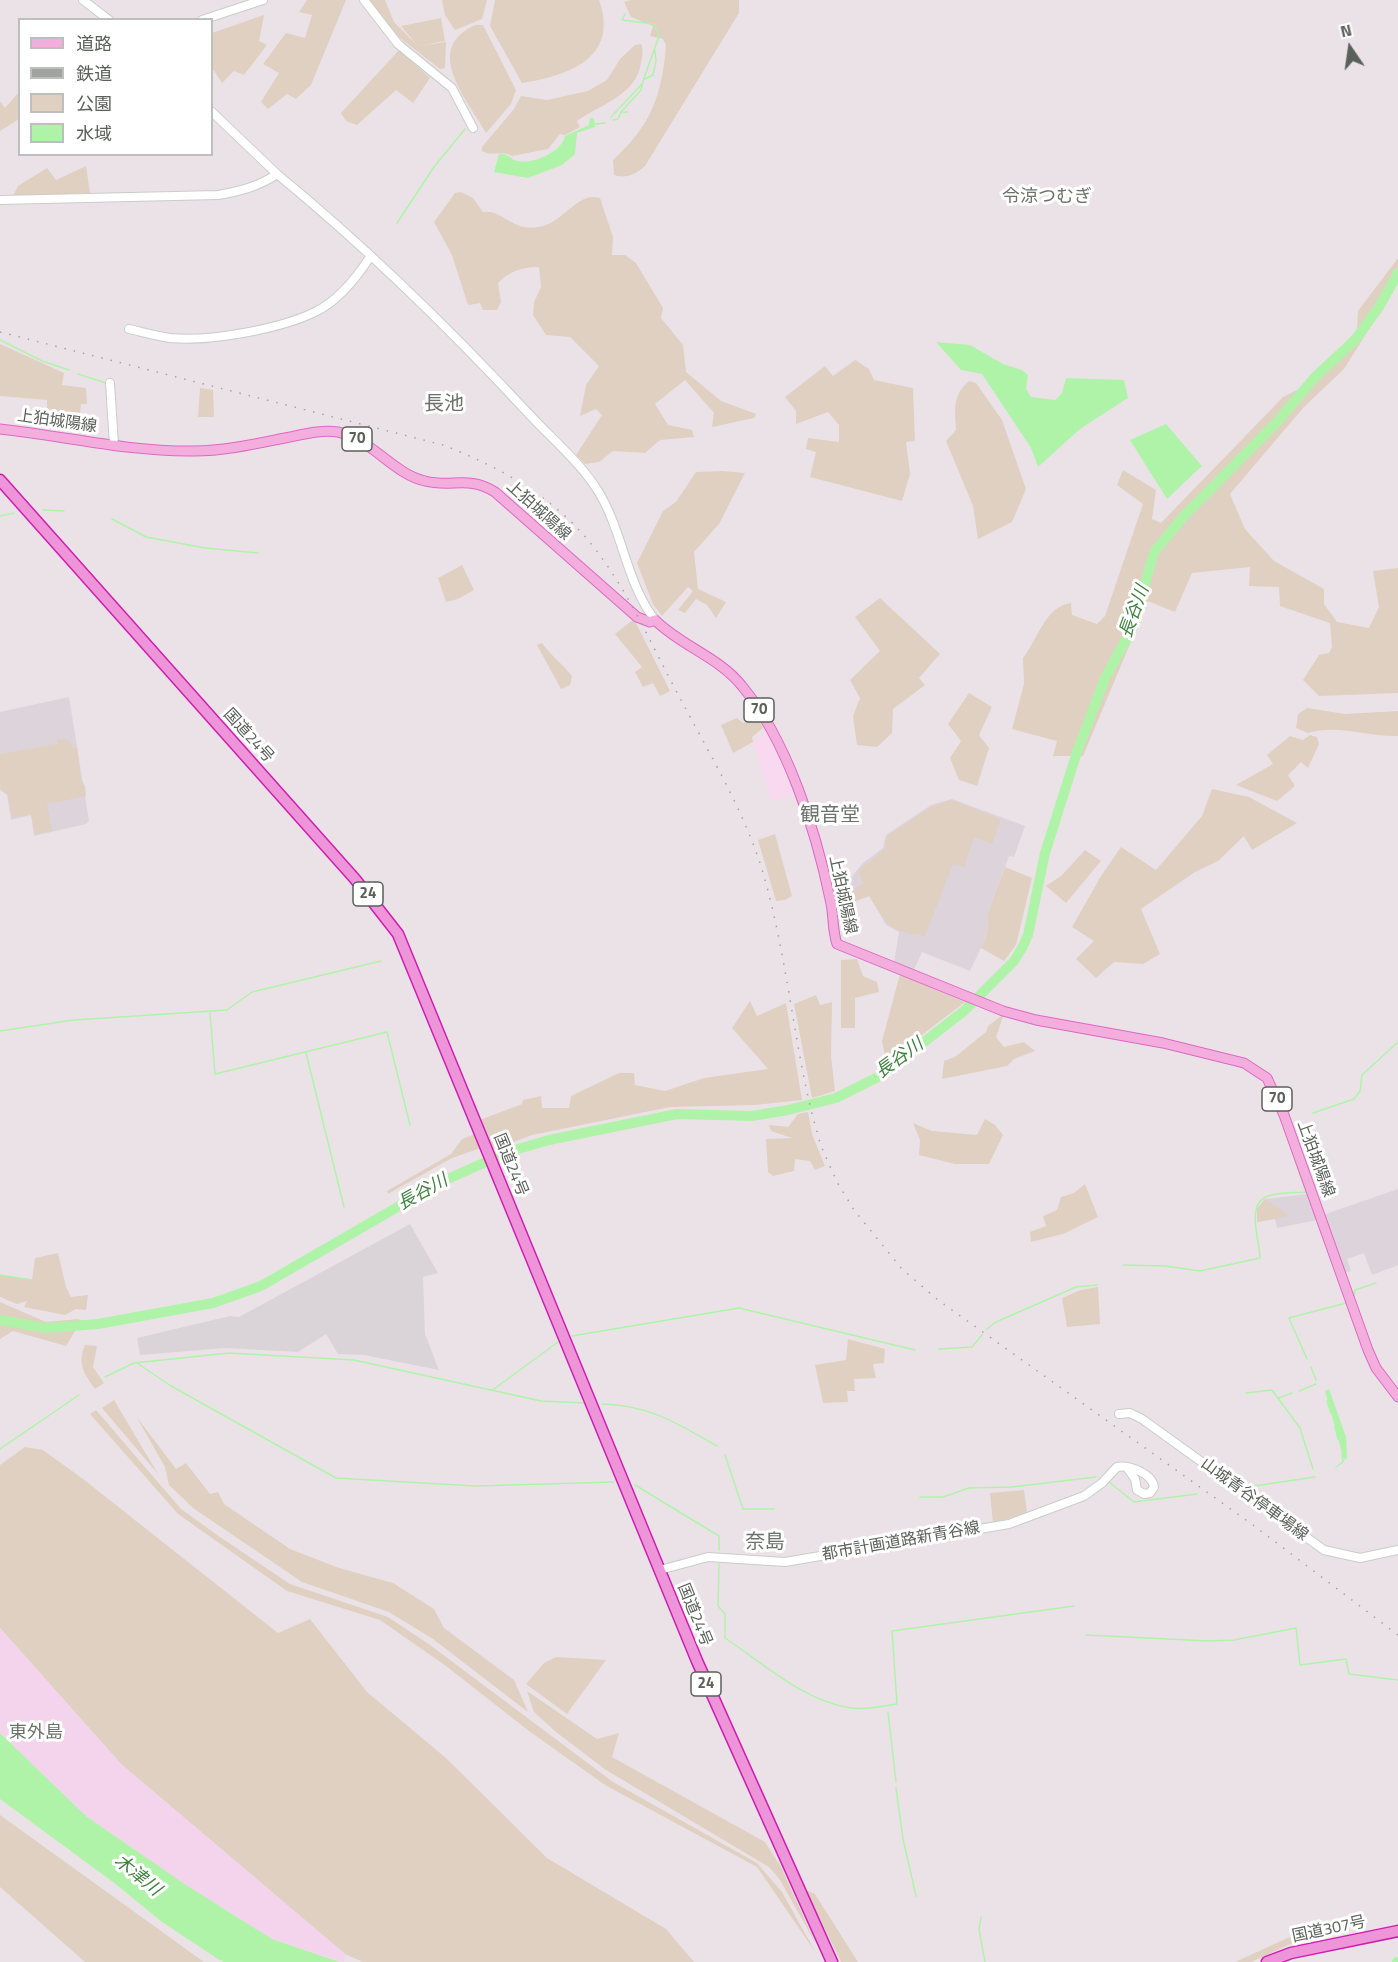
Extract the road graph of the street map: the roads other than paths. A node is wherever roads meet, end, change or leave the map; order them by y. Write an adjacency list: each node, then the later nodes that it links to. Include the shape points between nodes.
1 (83, 0): 4 (street)
2 (263, 0): 5 (street)
3 (363, 0): 7 (street, via 398,44 452,88)
4 (106, 18)
5 (208, 18)
6 (213, 113): 8 (street)
7 (472, 128)
8 (277, 174): 9 (street, via 254,187 218,195); 10 (street)
9 (0, 200)
10 (370, 257): 11 (street, via 331,302 291,320 251,331 205,337 170,338); 16 (street, via 480,362 598,490)
11 (129, 329)
12 (110, 383): 14 (street)
13 (0, 429): 14 (main road, 上狛城陽線 / 70)
14 (114, 445): 16 (main road, 上狛城陽線 / 70, via 195,451 339,432 424,481 471,481 484,485 628,610 645,621)
15 (0, 480): 21 (highway, 国道24号 / 24, via 355,879 398,934)
16 (655, 621): 17 (main road, 上狛城陽線 / 70, via 728,672 761,714 791,772 814,838 837,944 968,998 1036,1020 1163,1043 1244,1063 1267,1078 1284,1115 1356,1321 1376,1368)
17 (1398, 1397)
18 (1119, 1414): 20 (street, 山城青谷停車場線, via 1130,1413 1142,1419 1324,1550 1360,1558)
19 (1128, 1469): 21 (street, 都市計画道路新青谷線, via 1117,1467 1096,1488 1073,1502 1009,1524 785,1562 708,1557)
20 (1398, 1550)
21 (660, 1570): 23 (highway, 国道24号 / 24, via 718,1711)
22 (1398, 1931): 24 (highway, 国道307号)
23 (832, 1962)
24 (1267, 1962)

